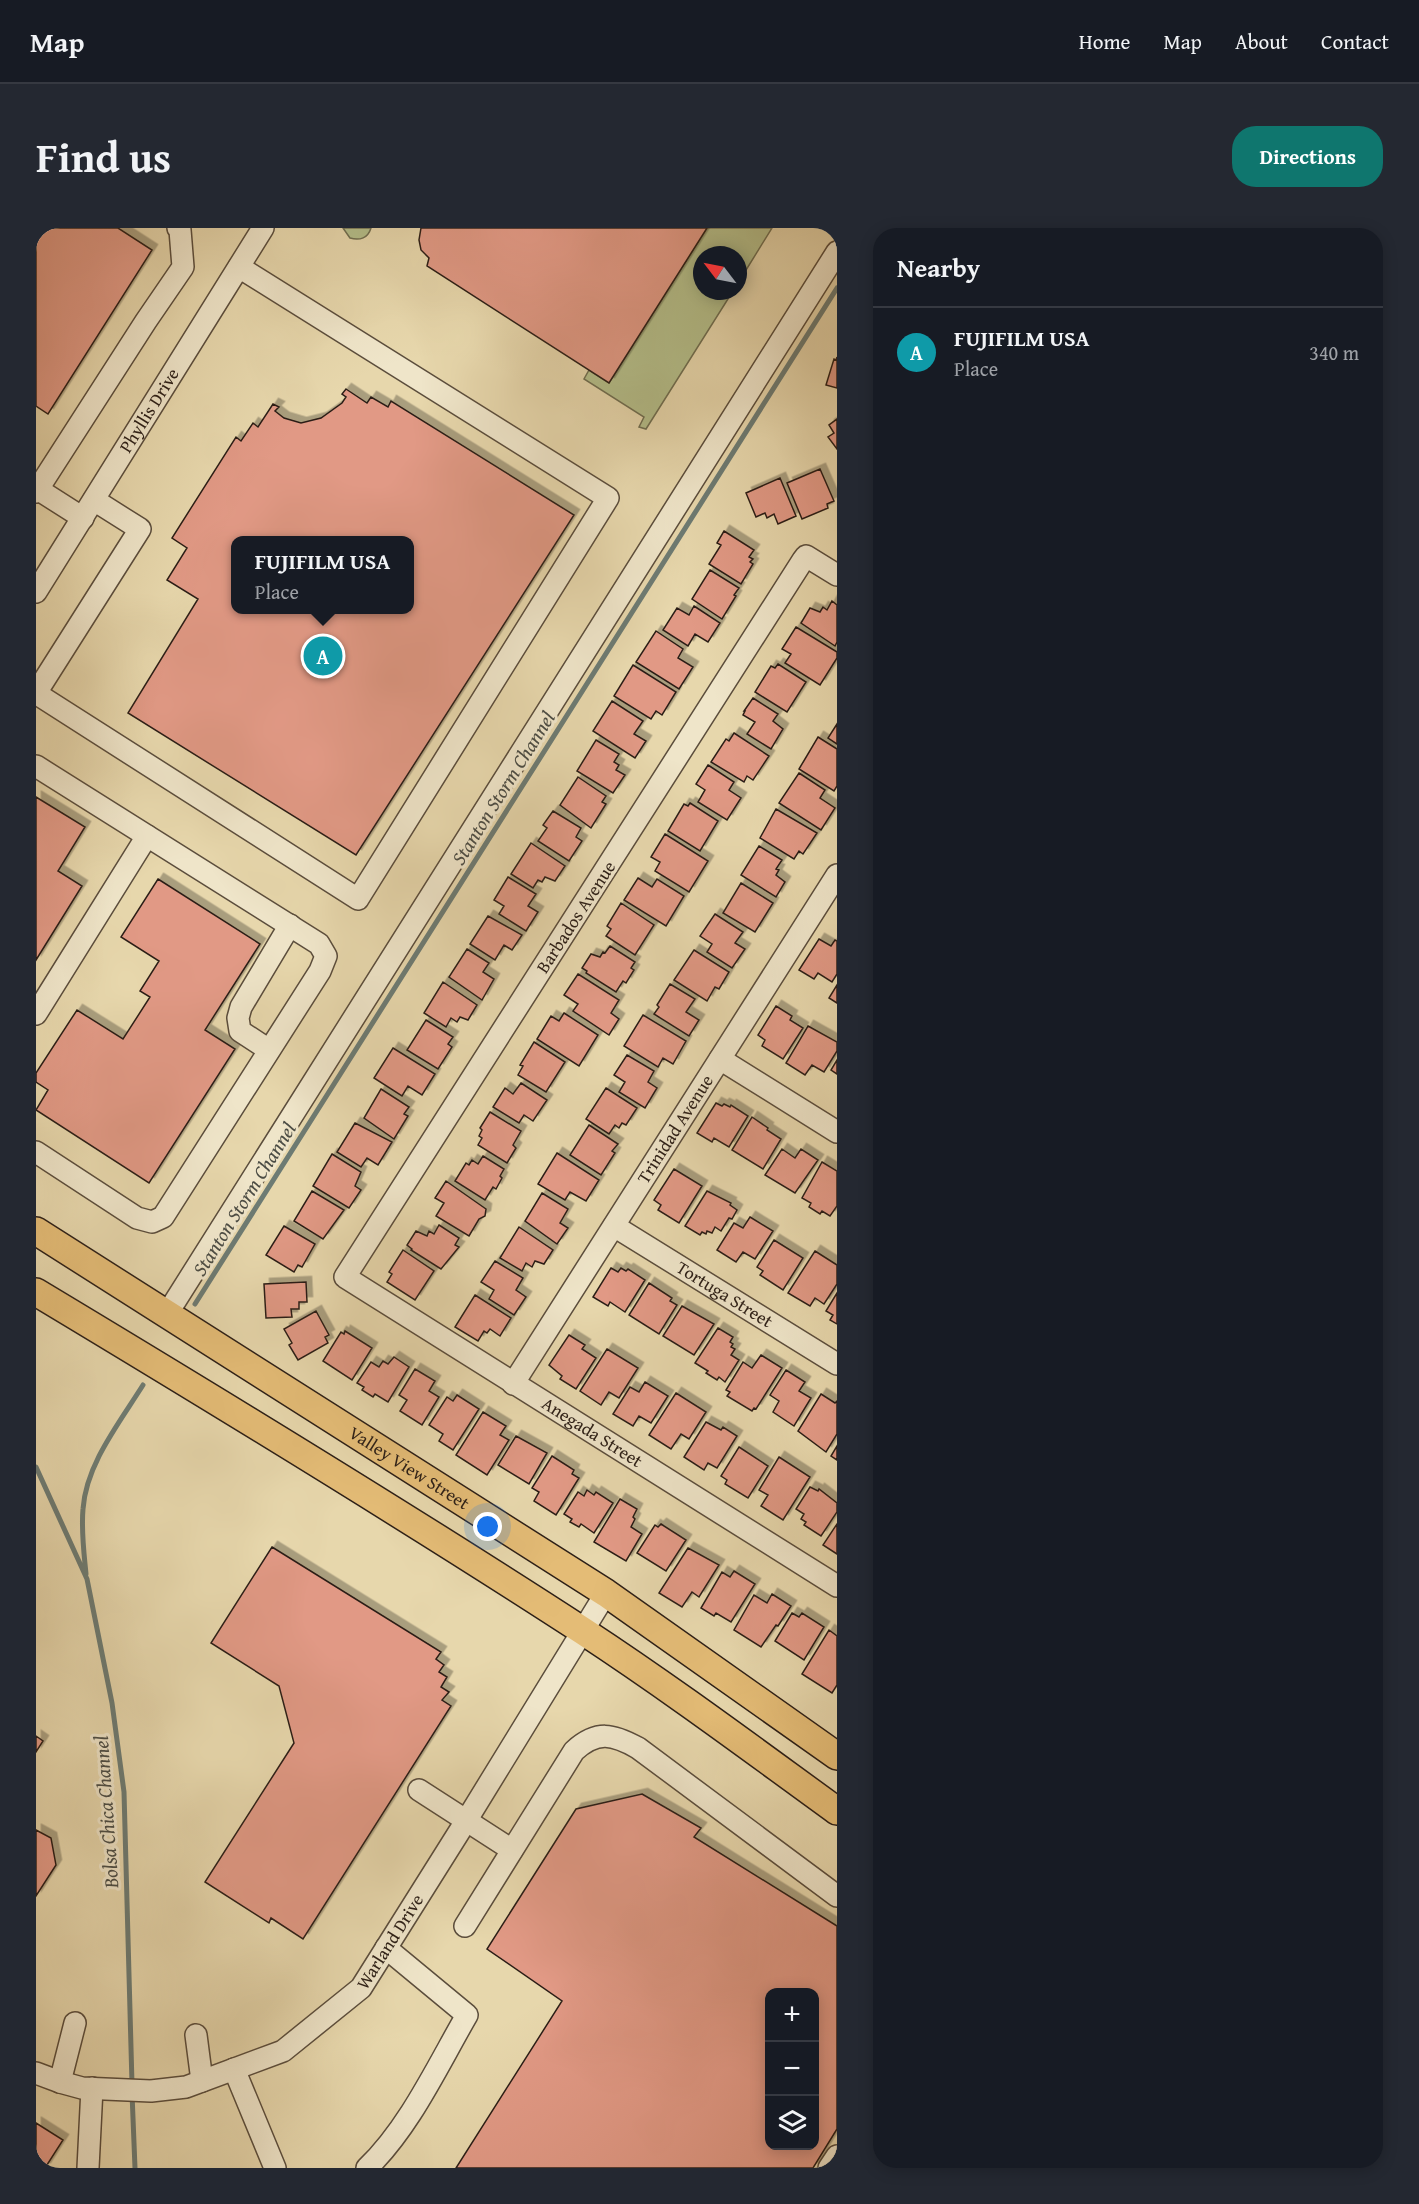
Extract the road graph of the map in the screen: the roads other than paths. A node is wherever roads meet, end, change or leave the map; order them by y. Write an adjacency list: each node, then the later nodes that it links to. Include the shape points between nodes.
1 (178, 228): 5 (street, via 183,267)
2 (263, 228): 4 (street, Phyllis Drive)
3 (837, 252): 24 (street)
4 (239, 267): 6 (street, Phyllis Drive); 9 (street, via 608,498 358,899)
5 (37, 490): 6 (street)
6 (88, 509): 8 (street, Phyllis Drive); 9 (street, via 140,529)
7 (837, 575): 22 (street, Barbados Avenue, via 806,556)
8 (36, 592)
9 (37, 694)
10 (36, 766): 11 (street)
11 (147, 836): 14 (street); 15 (street)
12 (837, 875): 13 (street, Trinidad Avenue)
13 (831, 897): 17 (street, Trinidad Avenue)
14 (290, 925): 16 (street, via 238,1018 240,1031); 16 (street, via 319,944 326,956)
15 (36, 1014)
16 (269, 1050): 19 (street, via 163,1217 152,1222 137,1218)
17 (720, 1059): 18 (street); 20 (street, Trinidad Avenue)
18 (837, 1132)
19 (36, 1152)
20 (614, 1226): 25 (street, Tortuga Street); 26 (street, Trinidad Avenue)
21 (36, 1231): 24 (main road, Valley View Street)
22 (345, 1277): 26 (street, Anegada Street)
23 (36, 1292): 29 (main road)
24 (167, 1314): 28 (main road, Valley View Street)
25 (837, 1364)
26 (513, 1384): 27 (street, Anegada Street)
27 (837, 1586)
28 (606, 1593): 29 (street, Warland Drive); 30 (main road, Valley View Street)
29 (583, 1631): 32 (main road); 33 (street, Warland Drive)
30 (837, 1756)
31 (419, 1790): 33 (street)
32 (837, 1812)
33 (466, 1821): 34 (street); 37 (street, Warland Drive)
34 (512, 1850): 35 (street, via 574,1751 599,1736 611,1737 638,1748); 36 (street)
35 (837, 1896)
36 (465, 1926)
37 (386, 1948): 40 (street, Warland Drive, via 361,1988 283,2051); 48 (street, via 467,2015 408,2116)
38 (75, 2023): 43 (street)
39 (196, 2035): 42 (street)
40 (234, 2069): 42 (street, Warland Drive); 47 (street)
41 (36, 2073): 43 (street, Warland Drive)
42 (202, 2081): 44 (street, Warland Drive, via 151,2091)
43 (60, 2082): 44 (street, Warland Drive)
44 (92, 2088): 46 (street)
45 (837, 2156): 49 (street)
46 (88, 2168)
47 (275, 2168)
48 (367, 2168)
49 (829, 2168)

